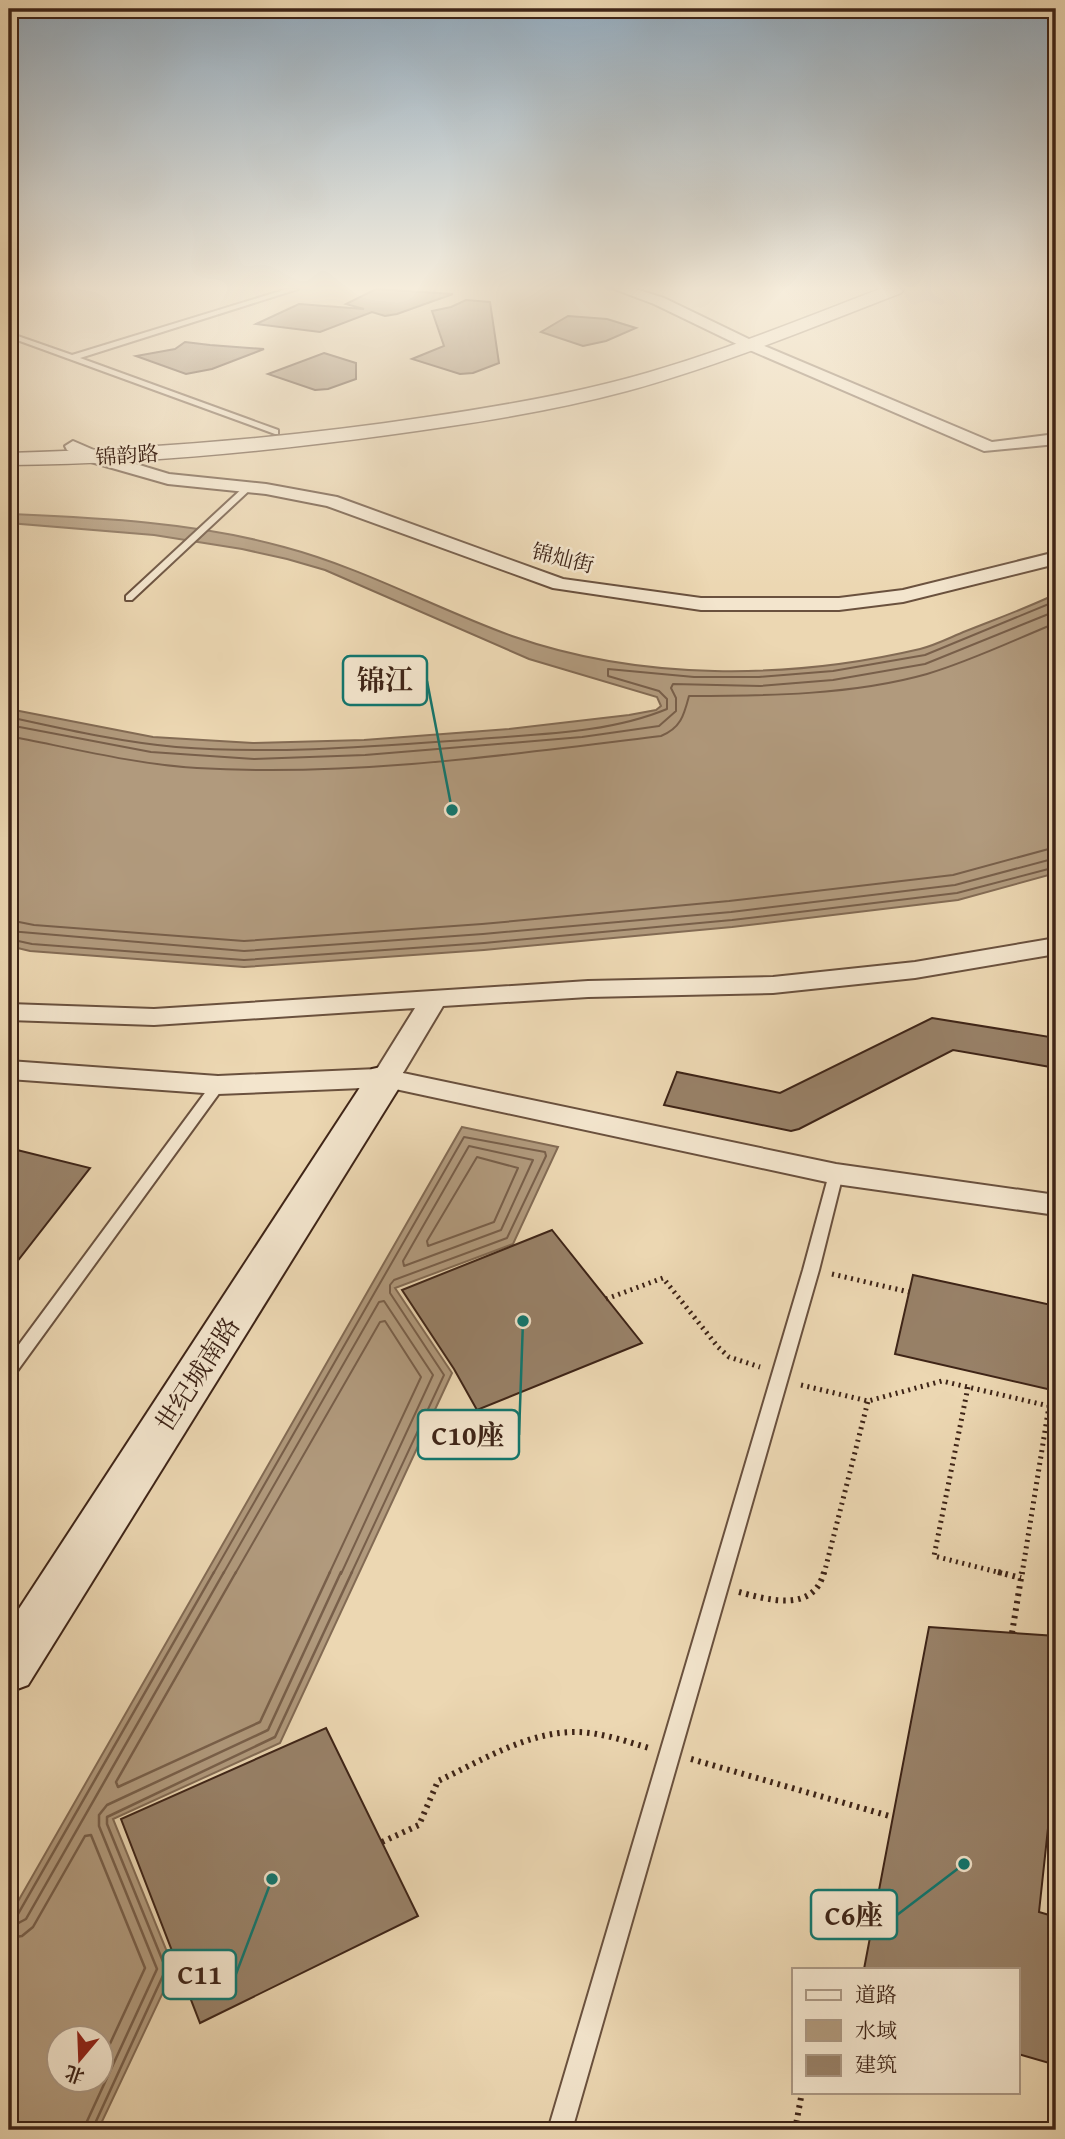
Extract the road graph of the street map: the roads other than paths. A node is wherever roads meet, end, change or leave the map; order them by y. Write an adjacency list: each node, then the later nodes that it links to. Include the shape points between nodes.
1 (157, 389): 5 (lane)
2 (559, 389): 5 (street, 锦韵路, via 411,416)
3 (610, 389): 9 (street, 锦韵路, via 459,418 244,446)
4 (853, 389): 6 (street, via 990,447)
5 (275, 432): 7 (street, 锦韵路)
6 (1056, 439)
7 (73, 446): 8 (street, 锦韵路); 9 (street, 锦灿街)
8 (9, 448)
9 (97, 458): 10 (street, 锦韵路); 11 (street, 锦灿街, via 168,480)
10 (9, 459)
11 (249, 487): 12 (street, 锦灿街, via 331,501 560,584 701,604 839,604 903,596); 13 (lane)
12 (1056, 558)
13 (129, 598)
14 (1056, 946): 15 (street, via 915,970 773,985 589,989)
15 (433, 1000): 16 (street, via 153,1017); 18 (street)
16 (9, 1012)
17 (9, 1070): 19 (street)
18 (386, 1078): 19 (street); 20 (street); 23 (main road, 世纪城南路)
19 (218, 1084): 22 (lane)
20 (836, 1174): 21 (street); 24 (lane)
21 (1056, 1205)
22 (9, 1370)
23 (9, 1669)
24 (560, 2130)

